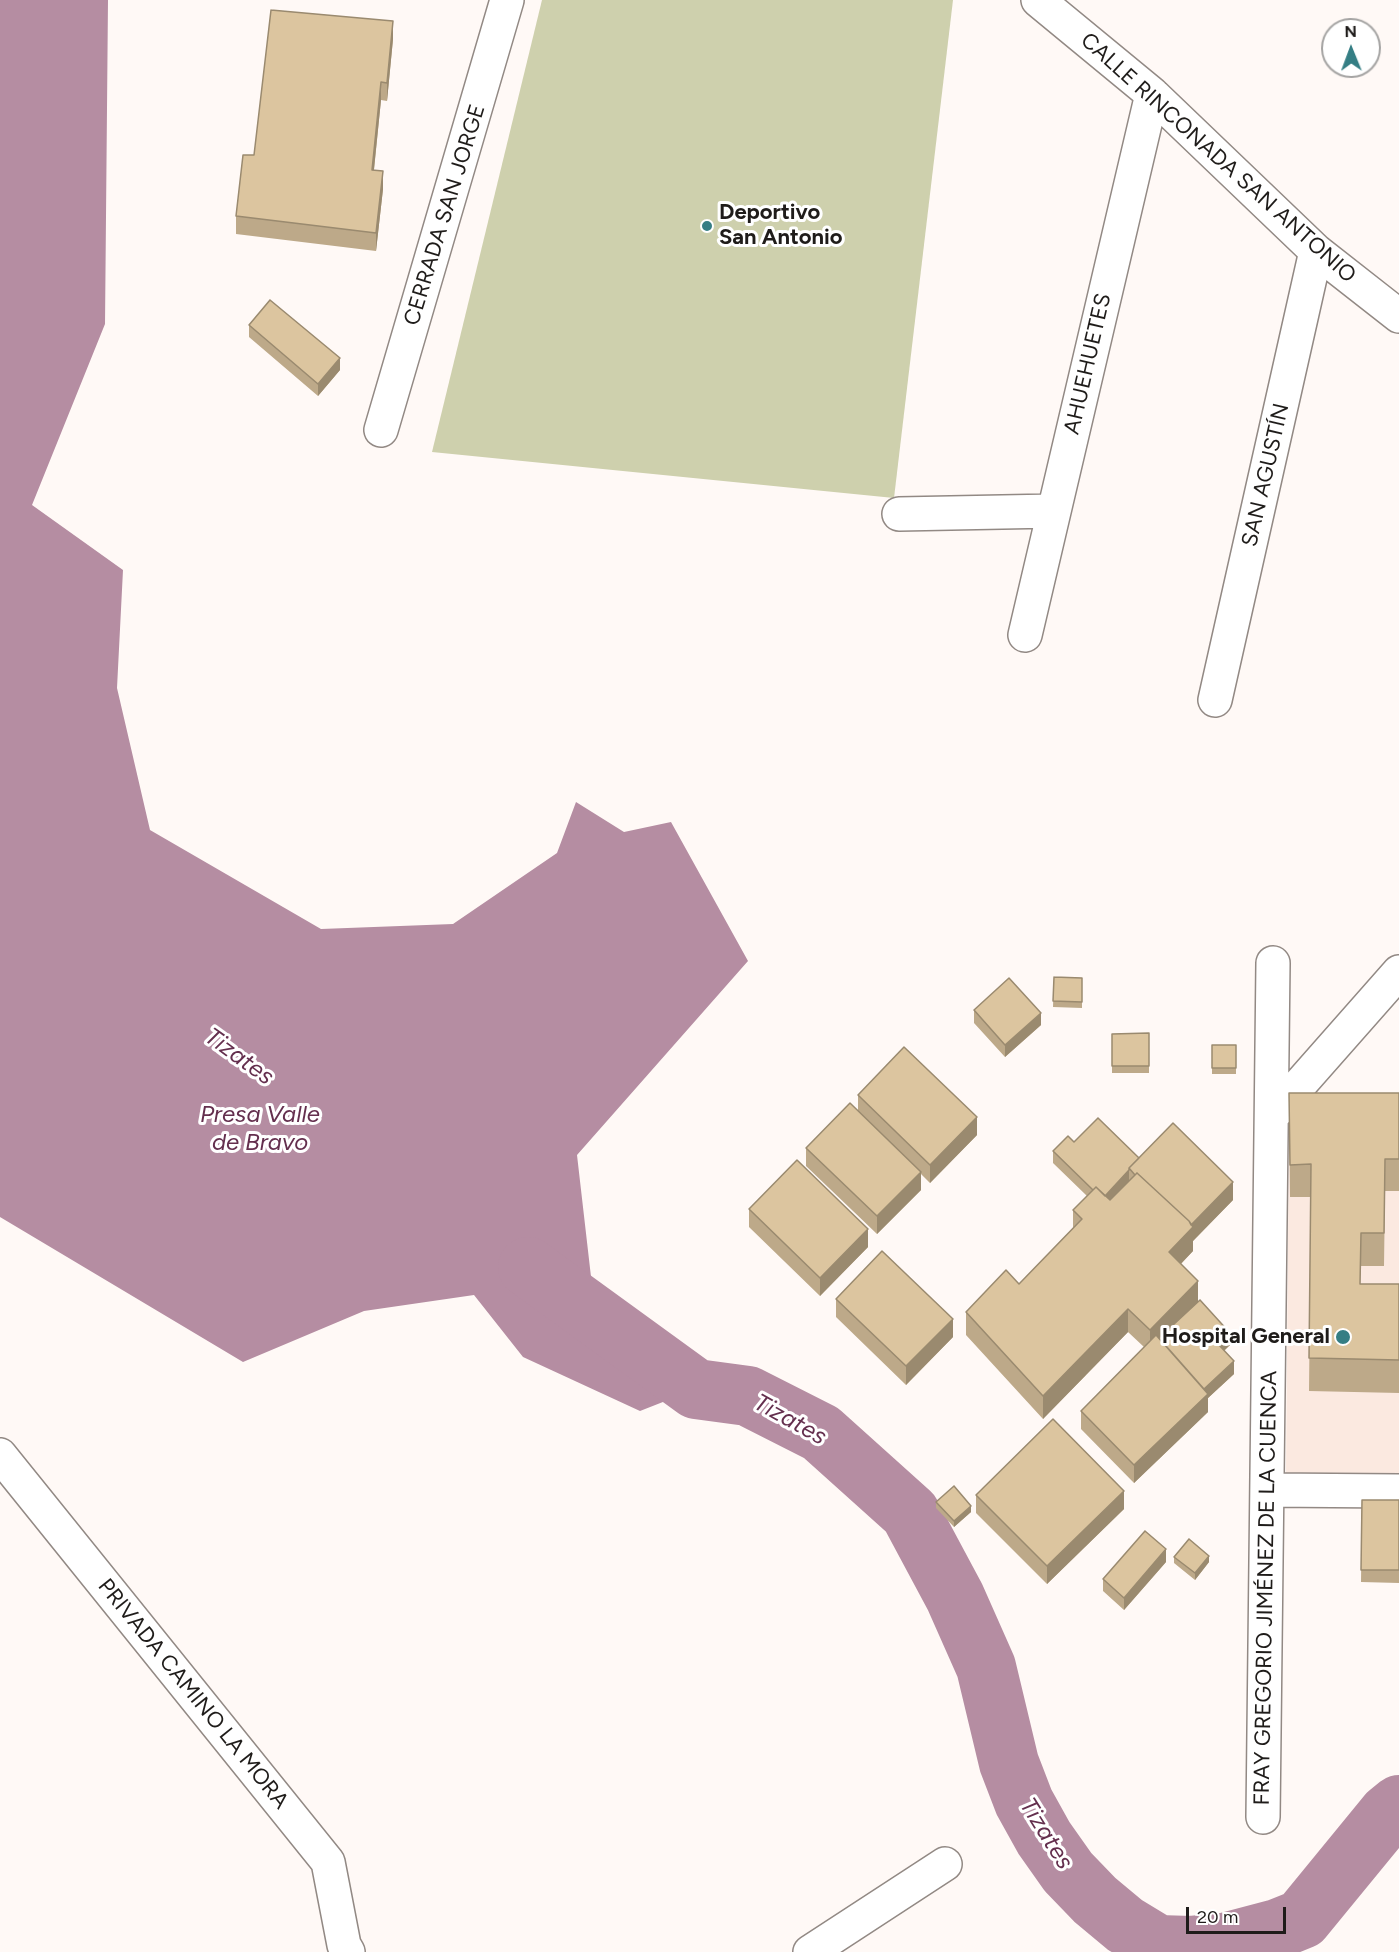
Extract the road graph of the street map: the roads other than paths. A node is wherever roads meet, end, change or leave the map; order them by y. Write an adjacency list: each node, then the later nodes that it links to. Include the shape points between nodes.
1 (507, 0): 6 (street, CERRADA SAN JORGE)
2 (1038, 0): 3 (street, CALLE RINCONADA SAN ANTONIO)
3 (1152, 94): 4 (street, CALLE RINCONADA SAN ANTONIO); 7 (street, AHUEHUETES)
4 (1317, 251): 5 (street, CALLE RINCONADA SAN ANTONIO); 10 (street, SAN AGUSTÍN)
5 (1399, 316)
6 (381, 430)
7 (1054, 511): 8 (street); 9 (street, AHUEHUETES)
8 (900, 514)
9 (1025, 635)
10 (1215, 700)
11 (1273, 963): 13 (street, FRAY GREGORIO JIMÉNEZ DE LA CUENCA)
12 (1399, 972): 13 (street)
13 (1272, 1116): 15 (street, FRAY GREGORIO JIMÉNEZ DE LA CUENCA)
14 (0, 1455): 19 (street, PRIVADA CAMINO LA MORA, via 328,1862)
15 (1267, 1490): 16 (street); 17 (street, FRAY GREGORIO JIMÉNEZ DE LA CUENCA)
16 (1399, 1491)
17 (1263, 1817)
18 (945, 1864): 20 (street)
19 (348, 1952)
20 (810, 1952)

